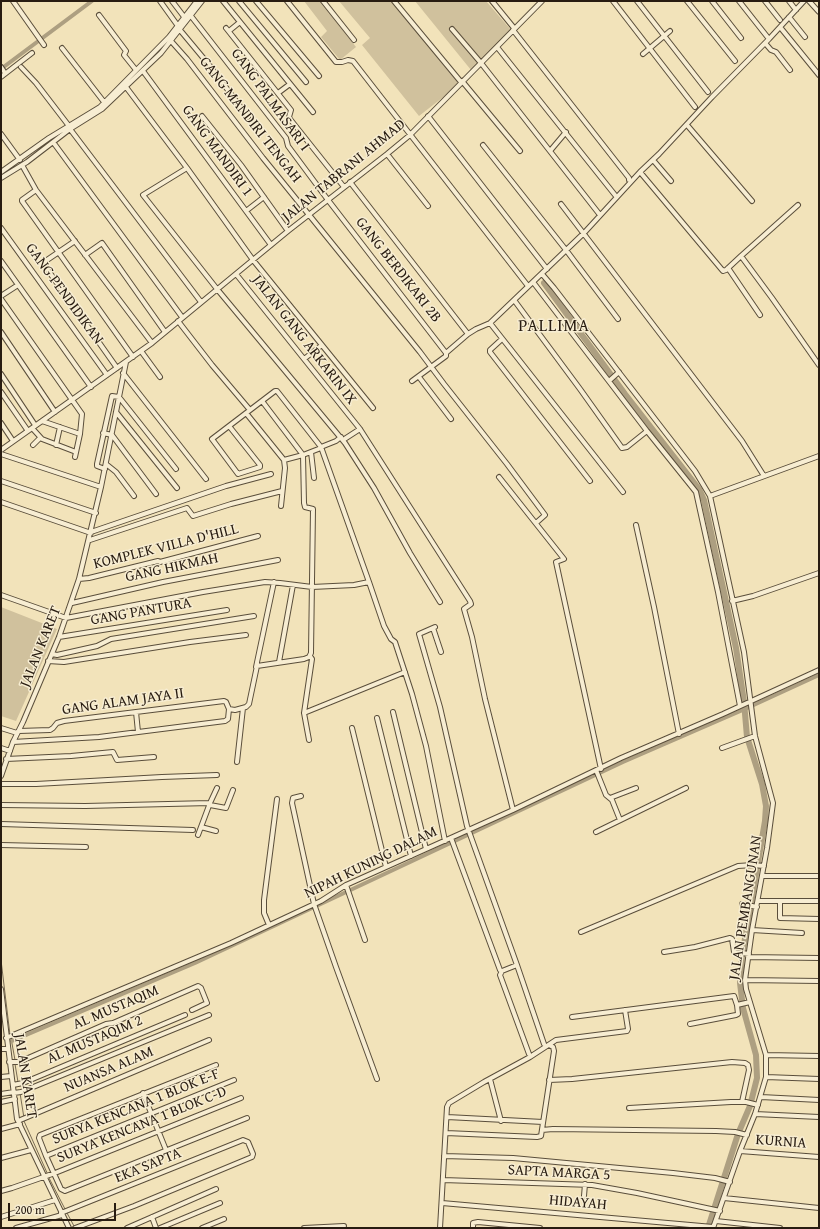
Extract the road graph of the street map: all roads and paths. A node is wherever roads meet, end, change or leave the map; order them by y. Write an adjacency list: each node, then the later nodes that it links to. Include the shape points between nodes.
1 (13, 1): 43 (street)
2 (160, 1): 33 (street)
3 (172, 1): 29 (street)
4 (197, 1): 29 (street)
5 (202, 1): 27 (street)
6 (223, 1): 31 (street)
7 (238, 1): 61 (street)
8 (256, 1): 58 (street)
9 (287, 1): 77 (street, via 336,62 353,61)
10 (323, 1): 41 (street)
11 (394, 1): 62 (street)
12 (492, 1): 35 (street)
13 (542, 1): 23 (street, JALAN TABRANI AHMAD)
14 (613, 1): 47 (street)
15 (637, 1): 37 (street)
16 (688, 1): 50 (street)
17 (712, 1): 39 (street)
18 (739, 1): 40 (street)
19 (765, 1): 30 (street)
20 (789, 1): 24 (street)
21 (804, 1): 24 (street)
22 (809, 1): 25 (street)
23 (536, 3): 35 (street, JALAN TABRANI AHMAD)
24 (796, 10): 28 (street)
25 (819, 12)
26 (98, 15): 54 (street, via 126,51 124,55)
27 (191, 16): 33 (street); 97 (street, GANG PALMASARI I, via 286,138 288,146)
28 (789, 17): 32 (street); 38 (street)
29 (185, 18): 33 (street)
30 (780, 20)
31 (240, 22): 63 (street); 66 (street, via 227,30)
32 (780, 27): 40 (street); 57 (street)
33 (179, 28): 42 (street); 54 (street); 72 (street)
34 (452, 29): 51 (street)
35 (514, 29): 45 (street, JALAN TABRANI AHMAD); 90 (street)
36 (670, 31): 37 (street)
37 (665, 36): 47 (street); 65 (street)
38 (805, 37)
39 (741, 38)
40 (769, 39): 44 (street)
41 (354, 40)
42 (171, 41): 56 (street); 103 (street, GANG MANDIRI TENGAH)
43 (43, 43)
44 (765, 43): 55 (street); 73 (street)
45 (497, 47): 51 (street, JALAN TABRANI AHMAD); 75 (street)
46 (62, 48): 67 (street)
47 (650, 48): 49 (street); 68 (street)
48 (32, 53): 53 (street)
49 (643, 54)
50 (735, 61)
51 (481, 64): 62 (street, JALAN TABRANI AHMAD); 81 (street)
52 (21, 67): 74 (street)
53 (3, 70): 59 (street)
54 (136, 70): 60 (street)
55 (790, 70)
56 (143, 71): 60 (street); 102 (street, GANG MANDIRI 1)
57 (819, 75)
58 (319, 76)
59 (1, 77)
60 (130, 80): 64 (street); 67 (street)
61 (306, 82)
62 (462, 82): 71 (street, JALAN TABRANI AHMAD); 80 (street)
63 (290, 84): 66 (street); 69 (street)
64 (126, 87): 74 (street, via 102,109); 86 (street)
65 (708, 92)
66 (278, 93): 93 (street, via 291,110 290,119)
67 (104, 102): 74 (street)
68 (696, 107)
69 (313, 112)
70 (202, 116): 96 (street)
71 (428, 116): 77 (street, JALAN TABRANI AHMAD); 116 (street)
72 (248, 117)
73 (687, 124): 84 (street); 98 (street)
74 (69, 128): 78 (street); 83 (street); 126 (street)
75 (566, 132): 81 (street); 95 (street)
76 (1, 134): 83 (street)
77 (410, 134): 82 (street, JALAN TABRANI AHMAD); 122 (street)
78 (53, 142): 85 (street); 128 (street)
79 (482, 145): 110 (street)
80 (520, 151)
81 (550, 151): 104 (street)
82 (387, 154): 92 (street, JALAN TABRANI AHMAD); 101 (street)
83 (20, 160): 87 (street)
84 (653, 160): 88 (street); 91 (street)
85 (22, 165): 89 (street); 94 (street)
86 (187, 168): 114 (street); 123 (street, via 142,195)
87 (1, 172)
88 (640, 172): 104 (street); 117 (street, via 721,269 724,271)
89 (1, 178)
90 (629, 180)
91 (671, 181)
92 (350, 182): 93 (street, JALAN TABRANI AHMAD); 134 (street)
93 (344, 187): 97 (street, JALAN TABRANI AHMAD)
94 (36, 190): 108 (street); 111 (street, via 22,201)
95 (616, 195)
96 (264, 197): 102 (street); 106 (street)
97 (328, 200): 103 (street, JALAN TABRANI AHMAD); 139 (street, GANG BERDIKARI 2B)
98 (752, 201)
99 (561, 204): 107 (street)
100 (798, 205): 113 (street)
101 (428, 206)
102 (246, 211): 109 (street, GANG MANDIRI 1)
103 (309, 215): 106 (street, JALAN TABRANI AHMAD); 145 (street, GANG MANDIRI TENGAH)
104 (600, 215): 107 (street)
105 (1, 228): 149 (street, GANG PENDIDIKAN)
106 (288, 231): 109 (street, JALAN TABRANI AHMAD)
107 (584, 233): 110 (street); 194 (street, via 742,441)
108 (75, 241): 111 (street); 112 (street)
109 (271, 246): 114 (street, JALAN TABRANI AHMAD)
110 (566, 250): 116 (street); 129 (street)
111 (59, 253): 140 (street); 144 (street, via 46,261 46,269)
112 (85, 254): 133 (street, via 102,243); 136 (street)
113 (741, 256): 117 (street); 143 (street)
114 (253, 260): 118 (street, JALAN TABRANI AHMAD); 137 (street)
115 (1, 261): 121 (street)
116 (547, 268): 119 (street)
117 (728, 268): 127 (street)
118 (236, 274): 123 (street, JALAN TABRANI AHMAD); 141 (street, JALAN GANG ARKARIN IX)
119 (542, 274): 120 (street); 146 (street, JALAN PEMBANGUNAN)
120 (533, 282): 122 (street); 152 (street)
121 (18, 285): 124 (street); 154 (street)
122 (528, 286): 125 (street)
123 (217, 289): 126 (street, JALAN TABRANI AHMAD); 177 (street)
124 (1, 298): 157 (street)
125 (514, 300): 131 (street); 172 (street, via 622,448)
126 (201, 302): 128 (street, JALAN TABRANI AHMAD)
127 (760, 315)
128 (182, 317): 130 (street, JALAN TABRANI AHMAD)
129 (618, 319)
130 (178, 321): 133 (street, JALAN TABRANI AHMAD); 162 (street)
131 (490, 323): 134 (street); 135 (street)
132 (1, 332): 160 (street)
133 (165, 332): 136 (street, JALAN TABRANI AHMAD)
134 (468, 334): 139 (street)
135 (502, 339): 199 (street, via 490,352); 203 (street)
136 (152, 343): 138 (street, JALAN TABRANI AHMAD)
137 (322, 345): 141 (street); 159 (street)
138 (141, 351): 140 (street, JALAN TABRANI AHMAD); 150 (street)
139 (446, 354): 145 (street)
140 (133, 357): 142 (street, JALAN TABRANI AHMAD)
141 (304, 359): 171 (street, JALAN GANG ARKARIN IX)
142 (126, 362): 144 (street, JALAN TABRANI AHMAD); 147 (street, JALAN KARET)
143 (819, 365)
144 (117, 368): 149 (street, JALAN TABRANI AHMAD)
145 (431, 368): 151 (street); 210 (street, GANG MANDIRI TENGAH, via 545,515)
146 (619, 372): 152 (street); 206 (street, JALAN PEMBANGUNAN, via 695,471)
147 (123, 373): 156 (street, JALAN KARET); 197 (street)
148 (1, 374): 170 (street)
149 (107, 375): 154 (street, JALAN TABRANI AHMAD)
150 (160, 377)
151 (419, 377): 153 (street); 165 (street)
152 (609, 381): 172 (street)
153 (412, 382)
154 (91, 387): 157 (street, JALAN TABRANI AHMAD)
155 (1, 392): 170 (street)
156 (119, 397): 161 (street, JALAN KARET); 163 (street, via 111,396); 192 (street)
157 (71, 399): 160 (street, JALAN TABRANI AHMAD); 174 (street, via 82,414)
158 (262, 401): 162 (street); 181 (street, via 277,391); 186 (street)
159 (373, 408)
160 (55, 412): 166 (street, JALAN TABRANI AHMAD)
161 (116, 412): 164 (street, JALAN KARET); 201 (street)
162 (248, 412): 168 (street); 189 (street)
163 (106, 416): 164 (street); 173 (street)
164 (115, 419): 175 (street, JALAN KARET)
165 (451, 419)
166 (42, 421): 169 (street); 170 (street, JALAN TABRANI AHMAD)
167 (1, 423): 178 (street)
168 (229, 426): 168 (street, via 213,440 238,474 260,467)
169 (60, 427): 174 (street); 180 (street)
170 (32, 428): 176 (street); 178 (street, JALAN TABRANI AHMAD)
171 (360, 429): 177 (street); 275 (street, JALAN GANG ARKARIN IX, via 470,601 471,604 464,610)
172 (647, 431): 240 (street, via 696,492)
173 (103, 433): 175 (street); 191 (street, via 97,465)
174 (80, 434): 183 (street)
175 (112, 435): 190 (street, JALAN KARET); 204 (street)
176 (40, 438): 179 (street); 180 (street)
177 (342, 438): 181 (street); 224 (street)
178 (13, 441): 182 (street, JALAN TABRANI AHMAD)
179 (33, 445)
180 (56, 445): 183 (street)
181 (321, 448): 184 (street); 219 (street)
182 (1, 450)
183 (76, 452): 188 (street)
184 (311, 452): 186 (street); 196 (street)
185 (1, 454): 200 (street)
186 (302, 455): 189 (street); 221 (street, via 304,504 305,507 313,509)
187 (819, 456): 194 (street)
188 (76, 457)
189 (284, 460): 202 (street)
190 (106, 464): 191 (street, JALAN KARET); 205 (street, via 116,472)
191 (105, 469): 200 (street, JALAN KARET)
192 (176, 469)
193 (271, 474): 212 (street, via 226,486)
194 (764, 476): 206 (street)
195 (500, 477): 210 (street)
196 (314, 478)
197 (206, 479)
198 (1, 481): 209 (street)
199 (590, 481)
200 (101, 487): 209 (street, JALAN KARET)
201 (177, 488)
202 (282, 491): 208 (street); 214 (street, via 193,516 187,508)
203 (623, 492)
204 (156, 494)
205 (134, 496)
206 (710, 496): 223 (street, JALAN PEMBANGUNAN)
207 (1, 502): 212 (street)
208 (281, 506)
209 (96, 513): 212 (street, JALAN KARET)
210 (536, 523): 261 (street, via 564,559 556,562)
211 (636, 525): 251 (street)
212 (91, 533): 214 (street, JALAN KARET)
213 (258, 536): 217 (street, KOMPLEK VILLA D'HILL, via 160,562)
214 (90, 540): 217 (street, JALAN KARET)
215 (278, 560): 225 (street, GANG HIKMAH)
216 (819, 572): 223 (street)
217 (79, 579): 225 (street, JALAN KARET)
218 (274, 582): 220 (street); 228 (street, via 203,592); 236 (street)
219 (369, 582): 221 (street); 238 (street, via 384,626 391,640 395,642)
220 (293, 585): 221 (street); 235 (street)
221 (312, 587): 233 (street)
222 (1, 595): 228 (street)
223 (732, 601): 239 (street, JALAN PEMBANGUNAN, via 744,652)
224 (440, 602)
225 (72, 603): 228 (street, JALAN KARET)
226 (227, 610): 230 (street, GANG PANTURA)
227 (254, 616): 232 (street, via 111,639 93,647)
228 (66, 618): 230 (street, JALAN KARET)
229 (246, 635): 234 (street, via 64,662)
230 (59, 637): 232 (street, JALAN KARET)
231 (441, 652): 281 (street, via 434,628 419,634 440,707)
232 (52, 654): 234 (street, JALAN KARET)
233 (310, 656): 235 (street); 245 (street, via 312,659)
234 (48, 662): 249 (street, JALAN KARET)
235 (279, 662): 236 (street)
236 (256, 667): 241 (street, via 249,704)
237 (819, 670): 239 (street, NIPAH KUNING DALAM)
238 (405, 672): 245 (street); 285 (street, via 421,726)
239 (750, 702): 240 (street, NIPAH KUNING DALAM); 252 (street, JALAN PEMBANGUNAN)
240 (741, 705): 251 (street, NIPAH KUNING DALAM)
241 (243, 708): 242 (street); 260 (street)
242 (229, 709): 243 (street, GANG ALAM JAYA II, via 224,701); 250 (street, via 228,719 225,721)
243 (136, 712): 249 (street, GANG ALAM JAYA II, via 64,720 50,730); 250 (street)
244 (393, 712): 288 (street)
245 (304, 713): 253 (street)
246 (377, 718): 289 (street)
247 (1, 728): 249 (street)
248 (352, 728): 291 (street)
249 (18, 732): 254 (street, JALAN KARET)
250 (138, 732): 254 (street)
251 (678, 734): 261 (street, NIPAH KUNING DALAM)
252 (753, 736): 256 (street); 290 (street, JALAN PEMBANGUNAN, via 773,803)
253 (309, 740)
254 (13, 742): 257 (street, JALAN KARET)
255 (1, 748): 257 (street)
256 (722, 748)
257 (10, 751): 259 (street, JALAN KARET)
258 (154, 757): 259 (street, via 117,760 113,752)
259 (6, 759): 263 (street, JALAN KARET)
260 (237, 762)
261 (601, 769): 262 (street, NIPAH KUNING DALAM)
262 (597, 772): 271 (street, via 606,795); 275 (street, NIPAH KUNING DALAM)
263 (1, 773)
264 (217, 775): 265 (street)
265 (1, 784)
266 (216, 788): 273 (street)
267 (636, 788): 271 (street)
268 (686, 788): 276 (street)
269 (233, 790): 273 (street, via 226,808)
270 (300, 796): 299 (street, via 293,798 292,803)
271 (610, 798): 276 (street)
272 (277, 799): 302 (street, via 264,904 265,917)
273 (210, 804): 274 (street); 278 (street)
274 (1, 805)
275 (513, 810): 281 (street, NIPAH KUNING DALAM)
276 (620, 820): 282 (street)
277 (1, 824): 279 (street)
278 (201, 827): 280 (street); 283 (street)
279 (193, 830)
280 (216, 831)
281 (468, 831): 284 (street, NIPAH KUNING DALAM); 310 (street)
282 (596, 832)
283 (198, 834)
284 (451, 838): 285 (street, NIPAH KUNING DALAM); 311 (street)
285 (445, 841): 288 (street, NIPAH KUNING DALAM)
286 (1, 845): 287 (street)
287 (86, 847)
288 (426, 849): 289 (street, NIPAH KUNING DALAM)
289 (411, 856): 291 (street, NIPAH KUNING DALAM)
290 (763, 866): 292 (street, JALAN PEMBANGUNAN); 304 (street, via 738,866)
291 (386, 867): 294 (street, NIPAH KUNING DALAM)
292 (762, 876): 293 (street); 295 (street, JALAN PEMBANGUNAN)
293 (819, 876)
294 (348, 889): 299 (street, NIPAH KUNING DALAM); 306 (street)
295 (758, 901): 296 (street); 300 (street, JALAN PEMBANGUNAN)
296 (780, 901): 297 (street); 301 (street, via 780,918)
297 (819, 901)
298 (742, 904): 300 (street)
299 (315, 906): 302 (street, NIPAH KUNING DALAM); 339 (street)
300 (757, 907): 303 (street, JALAN PEMBANGUNAN)
301 (819, 919)
302 (269, 925): 325 (street, NIPAH KUNING DALAM)
303 (752, 930): 305 (street); 308 (street, JALAN PEMBANGUNAN)
304 (581, 932)
305 (802, 933)
306 (364, 940)
307 (664, 952): 308 (street, via 730,938 734,952)
308 (748, 955): 309 (street); 312 (street, JALAN PEMBANGUNAN)
309 (819, 958)
310 (517, 965): 327 (street); 331 (street, via 502,971 500,975)
311 (500, 970)
312 (745, 980): 313 (street); 315 (street, JALAN PEMBANGUNAN)
313 (819, 981)
314 (1, 989): 317 (street, JALAN KARET)
315 (748, 1002): 316 (street); 332 (street, JALAN PEMBANGUNAN)
316 (738, 1005): 319 (street, via 734,996); 323 (street, via 736,1015)
317 (2, 1006): 324 (street, JALAN KARET)
318 (192, 1010): 334 (street, AL MUSTAQIM, via 208,1003 198,986 19,1062)
319 (625, 1010): 322 (street); 328 (street, via 627,1031 556,1040)
320 (185, 1014): 344 (street, AL MUSTAQIM 2)
321 (209, 1015): 345 (street)
322 (572, 1017)
323 (690, 1024)
324 (3, 1031): 325 (street, JALAN KARET)
325 (7, 1037): 330 (street, JALAN KARET)
326 (209, 1040): 362 (street, NUANSA ALAM)
327 (544, 1044)
328 (549, 1045): 340 (street); 343 (street, via 553,1046 554,1050)
329 (1, 1049): 330 (street)
330 (8, 1049): 334 (street, JALAN KARET)
331 (529, 1054)
332 (766, 1055): 333 (street); 338 (street, JALAN PEMBANGUNAN)
333 (819, 1056)
334 (10, 1062): 336 (street, JALAN KARET)
335 (216, 1065): 346 (street)
336 (11, 1076): 337 (street); 344 (street, JALAN KARET)
337 (1, 1077)
338 (766, 1077): 341 (street); 348 (street, JALAN PEMBANGUNAN)
339 (377, 1079)
340 (490, 1079): 358 (street, via 449,1102); 361 (street)
341 (819, 1079)
342 (234, 1080): 356 (street, SURYA KENCANA 1 BLOK E-F)
343 (549, 1080): 353 (street, via 732,1062 745,1063 749,1070); 363 (street)
344 (14, 1085): 345 (street, JALAN KARET)
345 (14, 1093): 347 (street); 350 (street, JALAN KARET)
346 (143, 1093): 356 (street); 372 (street, via 41,1134 39,1138)
347 (1, 1094)
348 (761, 1097): 351 (street); 354 (street, JALAN PEMBANGUNAN)
349 (241, 1098): 366 (street, SURYA KENCANA 1 BLOK C-D)
350 (15, 1099): 352 (street); 362 (street, JALAN KARET)
351 (819, 1100)
352 (1, 1102)
353 (744, 1102): 354 (street); 355 (street)
354 (756, 1105): 357 (street, JALAN PEMBANGUNAN)
355 (629, 1108)
356 (151, 1113): 366 (street); 372 (street, SURYA KENCANA 1 BLOK E-F)
357 (755, 1114): 359 (street); 368 (street, JALAN PEMBANGUNAN)
358 (447, 1117): 361 (street); 367 (street)
359 (819, 1117)
360 (247, 1118): 370 (street)
361 (501, 1120): 363 (street)
362 (19, 1122): 364 (street, NUANSA ALAM); 369 (street, JALAN KARET)
363 (543, 1122): 365 (street)
364 (1, 1129)
365 (542, 1130): 367 (street, via 541,1136 538,1137); 368 (street)
366 (158, 1131): 370 (street); 376 (street, SURYA KENCANA 1 BLOK C-D)
367 (446, 1134): 373 (street)
368 (745, 1134): 371 (street, JALAN PEMBANGUNAN)
369 (31, 1150): 375 (street); 377 (street, JALAN KARET)
370 (166, 1150): 376 (street, via 65,1191 61,1189)
371 (740, 1151): 374 (street, KURNIA); 379 (street, JALAN PEMBANGUNAN)
372 (46, 1156): 376 (street)
373 (444, 1156): 378 (street); 379 (street, via 513,1158)
374 (819, 1157)
375 (1, 1158)
376 (54, 1173): 377 (street, SURYA KENCANA 1 BLOK C-D)
377 (45, 1176): 382 (street, SURYA KENCANA 1 BLOK C-D); 385 (street, JALAN KARET)
378 (442, 1180): 380 (street, SAPTA MARGA 5); 387 (street)
379 (728, 1181): 384 (street, JALAN PEMBANGUNAN)
380 (585, 1184): 383 (street); 389 (street, SAPTA MARGA 5)
381 (216, 1189): 392 (street)
382 (1, 1191)
383 (584, 1196)
384 (724, 1198): 388 (street); 389 (street, JALAN PEMBANGUNAN)
385 (56, 1200): 390 (street, JALAN KARET); 391 (street)
386 (220, 1203): 403 (street)
387 (442, 1203): 398 (street, HIDAYAH); 406 (street)
388 (819, 1208)
389 (718, 1211): 394 (street, JALAN PEMBANGUNAN)
390 (62, 1213): 396 (street, EKA SAPTA, via 243,1140 248,1142 252,1157); 399 (street, EKA SAPTA); 400 (street, JALAN KARET)
391 (1, 1217)
392 (152, 1217): 401 (street); 402 (street)
393 (224, 1219): 404 (street)
394 (716, 1221): 398 (street, JALAN PEMBANGUNAN); 409 (street)
395 (344, 1226): 397 (street)
396 (77, 1227)
397 (332, 1227): 405 (street)
398 (712, 1227)
399 (16, 1228)
400 (69, 1228)
401 (127, 1228)
402 (156, 1228)
403 (160, 1228)
404 (202, 1228)
405 (304, 1228)
406 (440, 1228)
407 (473, 1228): 408 (street, via 474,1223 478,1222)
408 (540, 1228)
409 (780, 1228)

